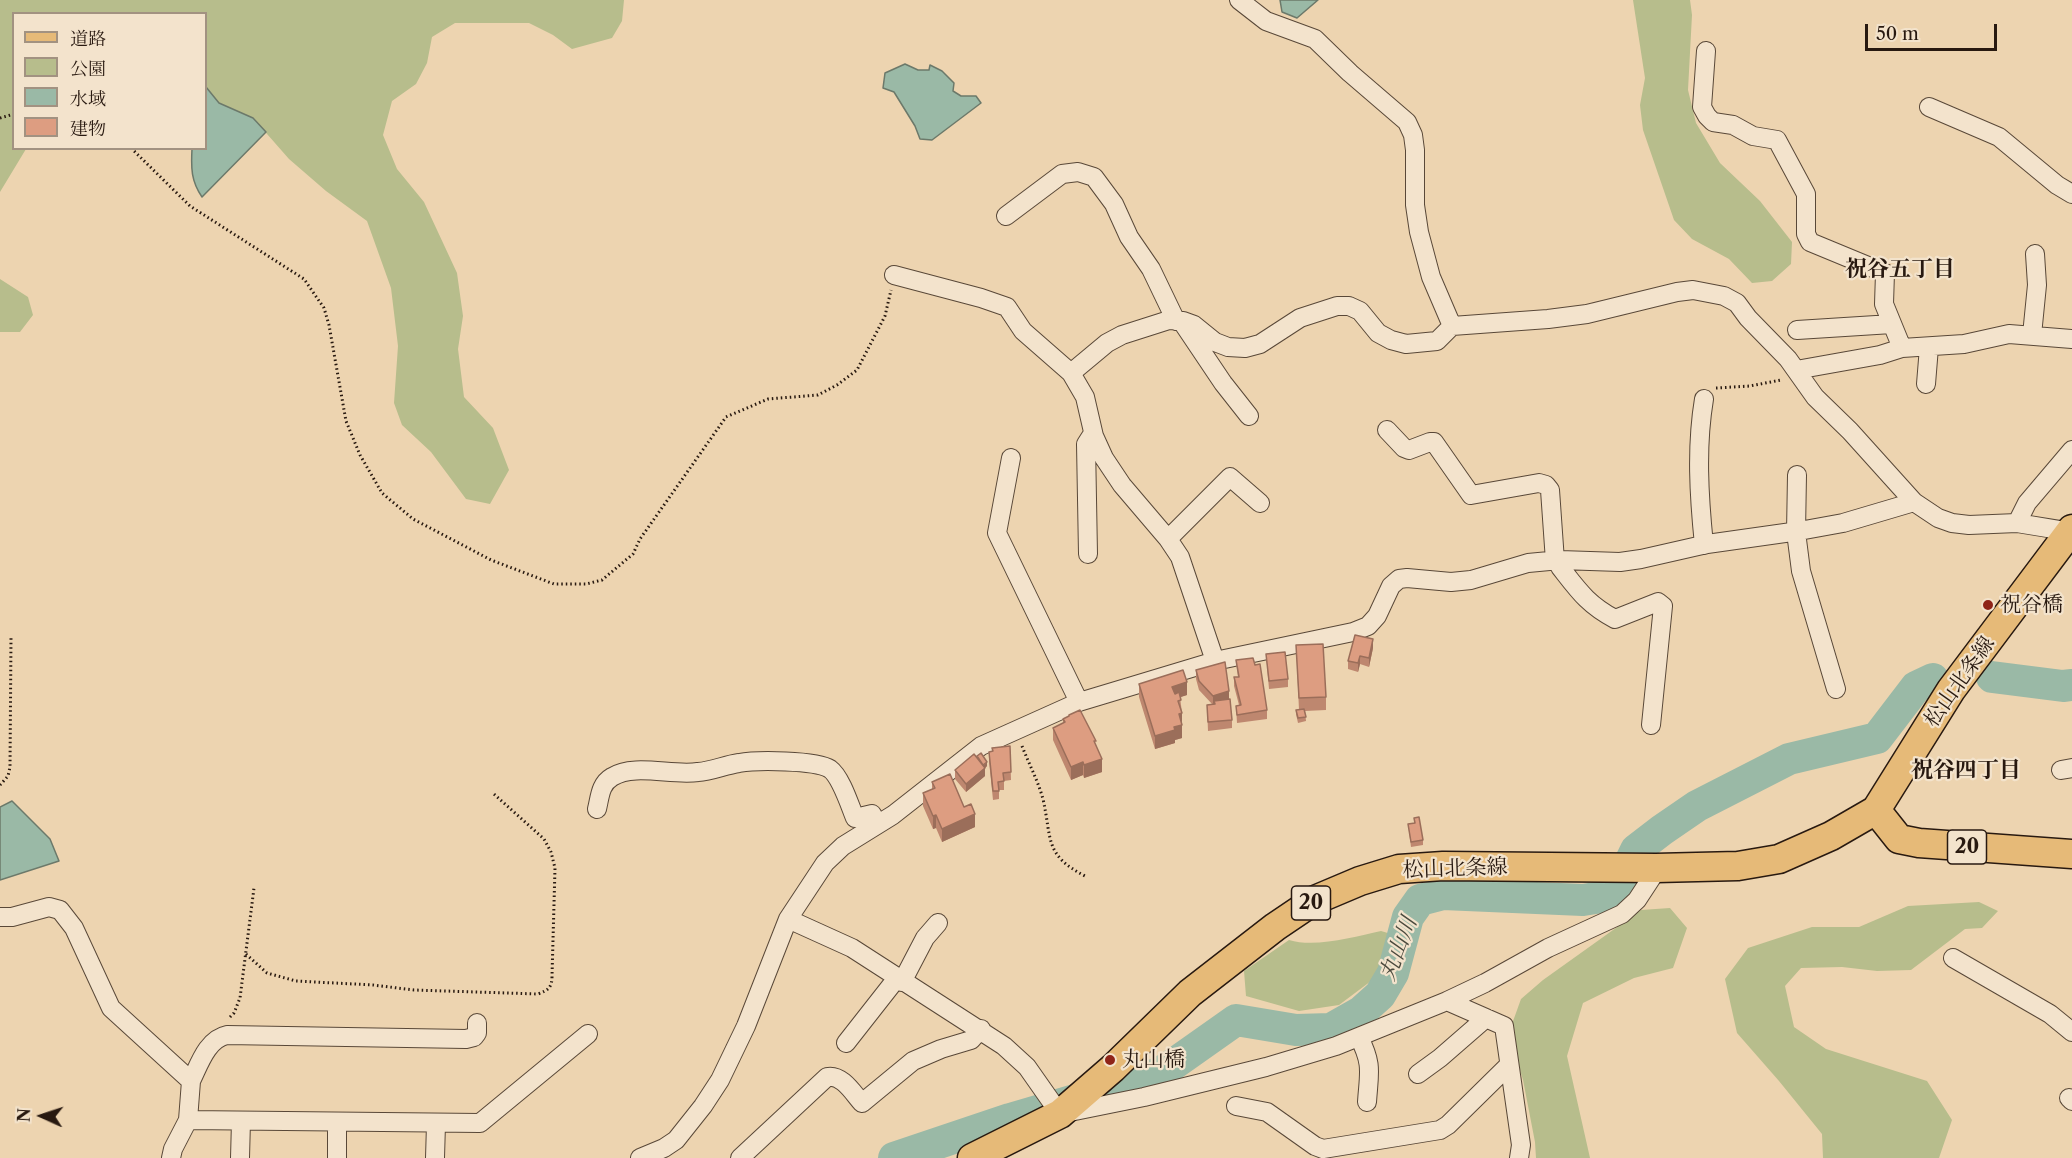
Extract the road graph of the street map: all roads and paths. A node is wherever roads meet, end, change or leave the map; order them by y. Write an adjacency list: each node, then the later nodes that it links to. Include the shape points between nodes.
1 (1239, 0): 11 (street, via 1266,21 1315,39 1407,122 1415,150 1419,232 1431,276)
2 (1706, 51): 10 (street, via 1702,108 1707,117 1777,140 1806,194 1806,234 1810,242 1885,273 1884,304)
3 (1929, 107): 5 (street, via 1999,137)
4 (133, 150): 8 (path, via 190,206 304,279 324,308 329,325 346,422 382,493 413,519 490,560 554,584 602,580 633,554 726,417 768,399 818,395 857,370 885,316)
5 (2072, 194)
6 (1006, 216): 9 (street, via 1062,174 1078,172 1094,177 1114,204)
7 (2036, 254): 13 (street)
8 (894, 275): 18 (street, via 1007,307 1023,331)
9 (1179, 321): 11 (street, via 1194,325 1228,348 1260,345 1300,318 1337,306 1360,311 1378,333 1406,344 1437,341); 18 (street, via 1169,320 1122,335 1091,354); 21 (street)
10 (1892, 324): 12 (street); 16 (street)
11 (1452, 326): 17 (street, via 1587,314 1677,292 1710,292 1737,303)
12 (1797, 330)
13 (2032, 335): 14 (street); 15 (street, via 2009,334)
14 (2072, 339)
15 (1929, 347): 16 (street); 19 (street)
16 (1902, 348): 17 (street)
17 (1798, 372): 20 (path, via 1750,386 1708,388); 27 (street, via 1815,397)
18 (1071, 373): 23 (street, via 1085,397)
19 (1926, 384)
20 (1704, 399): 33 (street, via 1699,427)
21 (1249, 416)
22 (1387, 430): 35 (street, via 1409,450 1434,442 1471,495 1546,485 1550,490)
23 (1093, 434): 32 (street, via 1122,485); 34 (street, via 1086,444)
24 (2072, 450): 29 (street, via 2027,503)
25 (1011, 458): 39 (street, via 997,533)
26 (1797, 475): 31 (street)
27 (1914, 502): 29 (street, via 1952,523); 31 (street)
28 (1260, 503): 32 (street, via 1230,477)
29 (2017, 523): 30 (street)
30 (2071, 531): 45 (main road, 松山北条線 / 20, via 1951,690)
31 (1796, 532): 33 (street); 38 (street, via 1809,604)
32 (1168, 539): 37 (street, via 1180,556)
33 (1704, 545): 35 (street, via 1620,562)
34 (1088, 554)
35 (1557, 561): 37 (street, via 1528,563 1471,580 1399,579 1368,626); 40 (street, via 1582,597 1615,619 1658,602 1663,606)
36 (11, 637): 42 (path, via 10,767)
37 (1215, 661): 39 (street)
38 (1836, 689)
39 (1079, 702): 41 (street)
40 (1651, 725)
41 (1016, 731): 46 (street, via 981,746); 49 (path, via 1042,798 1049,839 1068,868)
42 (0, 785)
43 (494, 794): 54 (path, via 544,839 551,852 555,868 552,986 547,991 538,994 426,990 297,981 267,973)
44 (597, 809): 46 (street, via 603,784 629,770 699,772 768,761 816,764 830,769 855,818 872,814)
45 (1876, 810): 47 (main road, 20, via 1899,839); 48 (main road, 松山北条線 / 20, via 1831,837 1779,860 1738,866)
46 (877, 824): 52 (street, via 825,863)
47 (2072, 854)
48 (1657, 868): 57 (street, via 1637,900 1622,914); 71 (main road, 松山北条線 / 20, via 1443,866 1399,869 1360,881 1324,896 1275,927 1190,993)
49 (1086, 876)
50 (254, 888): 54 (path)
51 (0, 917): 68 (street, via 49,907 60,910 74,928 111,1008)
52 (788, 919): 56 (street, via 852,948); 76 (street, via 720,1080)
53 (938, 923): 56 (street)
54 (246, 954): 63 (path, via 240,998 222,1028)
55 (1953, 958): 61 (street, via 2050,1014)
56 (900, 980): 60 (street); 65 (street)
57 (1448, 1001): 58 (street); 64 (street)
58 (1486, 1018): 66 (street, via 1504,1026); 67 (street)
59 (477, 1023): 63 (street, via 477,1033 466,1039)
60 (981, 1029): 71 (street, via 1028,1067); 82 (street, via 971,1040 913,1061 861,1103 845,1084 827,1077)
61 (2072, 1032)
62 (588, 1034): 75 (street, via 480,1124)
63 (222, 1036): 68 (street, via 205,1053)
64 (1359, 1037): 69 (street, via 1370,1066); 71 (street, via 1266,1067)
65 (846, 1043)
66 (1509, 1065): 70 (street, via 1440,1130 1323,1149 1267,1112); 84 (street, via 1521,1145)
67 (1418, 1074)
68 (191, 1081): 72 (street)
69 (1367, 1102)
70 (1236, 1106)
71 (1060, 1114): 83 (main road, 松山北条線 / 20)
72 (188, 1120): 73 (street); 77 (street)
73 (241, 1121): 74 (street); 78 (street)
74 (337, 1123): 75 (street); 79 (street)
75 (436, 1124): 80 (street)
76 (664, 1153): 81 (street)
77 (171, 1158)
78 (240, 1158)
79 (337, 1158)
80 (435, 1158)
81 (640, 1158)
82 (740, 1158)
83 (972, 1158)
84 (1519, 1158)

